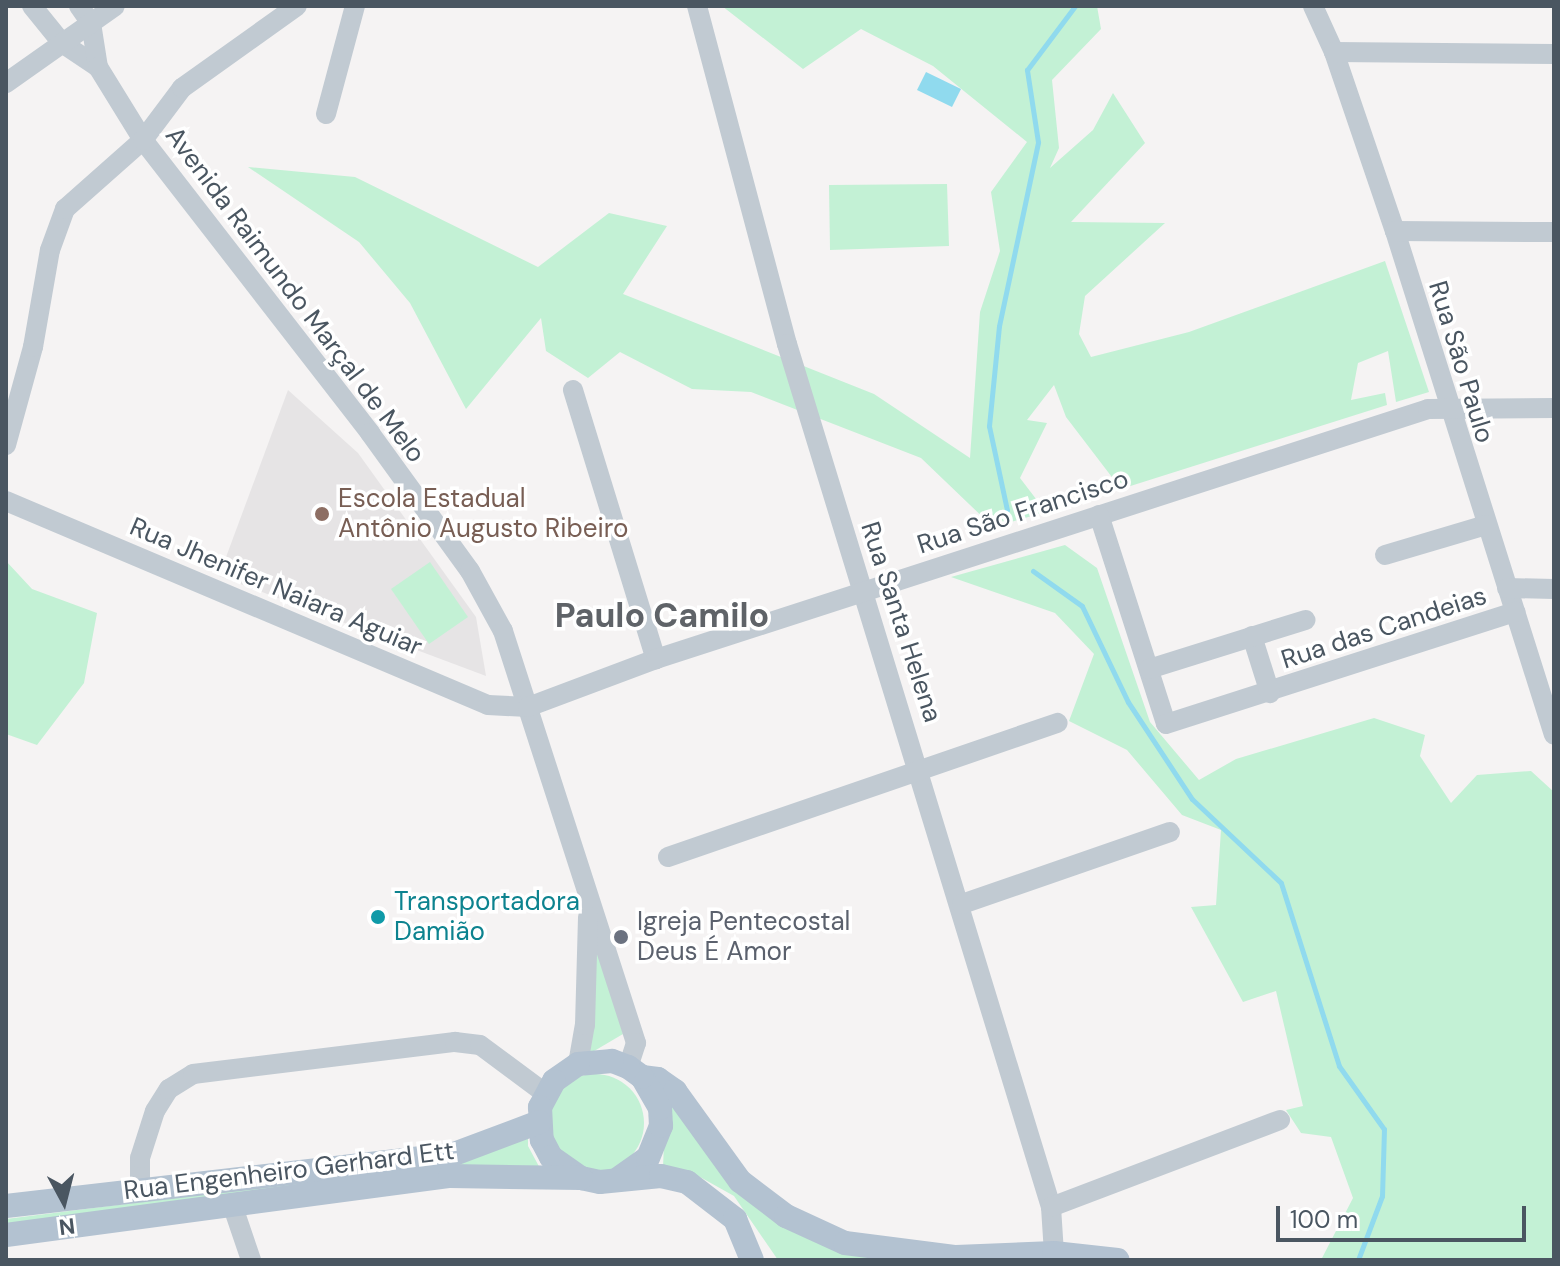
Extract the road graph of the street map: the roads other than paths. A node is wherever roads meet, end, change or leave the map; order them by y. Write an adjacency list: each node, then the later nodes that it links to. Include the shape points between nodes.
1 (32, 6): 9 (street, Avenida Raimundo Marçal de Melo)
2 (79, 6): 8 (street, Avenida Raimundo Marçal de Melo)
3 (115, 6): 8 (street)
4 (297, 6): 15 (street, via 182,88)
5 (355, 6): 14 (street)
6 (697, 6): 28 (street, Rua Santa Helena, via 787,344)
7 (1313, 6): 10 (street, Rua São Paulo)
8 (91, 23): 9 (street); 12 (street, Avenida Raimundo Marçal de Melo)
9 (62, 43): 12 (street, Avenida Raimundo Marçal de Melo); 13 (street)
10 (1334, 52): 11 (street); 16 (street, Rua São Paulo)
11 (1554, 54)
12 (98, 67): 15 (street, Avenida Raimundo Marçal de Melo)
13 (6, 83)
14 (326, 114)
15 (143, 140): 21 (street, via 65,209 50,250 33,347); 35 (street, Avenida Raimundo Marçal de Melo, via 470,571 503,631)
16 (1395, 231): 17 (street); 19 (street, Rua São Paulo)
17 (1554, 232)
18 (573, 390): 32 (street)
19 (1446, 407): 20 (street, Rua São Francisco); 23 (street, Rua São Francisco); 24 (street, Rua São Paulo)
20 (1554, 408)
21 (6, 445)
22 (6, 501): 35 (street, Rua Jhenifer Naiara Aguiar, via 488,705)
23 (1099, 515): 28 (street, Rua São Francisco); 33 (street)
24 (1486, 525): 25 (street); 26 (street, Rua São Paulo)
25 (1385, 555)
26 (1507, 588): 27 (street); 29 (street, Rua São Paulo)
27 (1554, 589)
28 (864, 591): 32 (street, Rua São Francisco); 38 (street, Rua Santa Helena)
29 (1515, 612): 34 (street, Rua das Candeias); 37 (street, Rua São Paulo)
30 (1305, 620): 31 (street)
31 (1252, 636): 33 (street); 34 (street, Rua das Candeias)
32 (656, 659): 35 (street, Rua São Francisco)
33 (1149, 669): 34 (street, Rua das Candeias, via 1166,724)
34 (1270, 693)
35 (528, 707): 42 (street, Avenida Raimundo Marçal de Melo)
36 (1058, 723): 38 (street)
37 (1554, 735)
38 (921, 769): 40 (street); 41 (street, Rua Santa Helena)
39 (1170, 832): 41 (street)
40 (668, 857)
41 (962, 904): 53 (street, Rua Santa Helena)
42 (589, 909): 43 (street, Avenida Raimundo Marçal de Melo, via 585,1025); 44 (street, Avenida Raimundo Marçal de Melo, via 636,1043)
43 (578, 1064): 44 (main road, via 612,1061); 45 (main road)
44 (635, 1072): 49 (main road, via 660,1108 661,1126 648,1158); 55 (main road, via 675,1091 740,1181 786,1216 845,1243 956,1257)
45 (546, 1094): 47 (main road); 50 (street, via 480,1045 455,1042 193,1074 169,1089 155,1111 140,1158)
46 (1280, 1120): 53 (street)
47 (539, 1122): 48 (main road, via 551,1157); 50 (main road, Rua Engenheiro Gerhard Ett, via 454,1154)
48 (581, 1178): 49 (main road); 52 (main road, Rua Engenheiro Gerhard Ett, via 450,1176)
49 (619, 1178): 57 (main road, via 661,1176 687,1182 735,1219)
50 (140, 1188): 51 (main road, Rua Engenheiro Gerhard Ett)
51 (6, 1206)
52 (233, 1207): 54 (main road, Rua Engenheiro Gerhard Ett); 56 (street)
53 (1051, 1207): 55 (street, Rua Santa Helena)
54 (6, 1235)
55 (1055, 1257): 58 (main road)
56 (251, 1260)
57 (752, 1260)
58 (1118, 1260)

